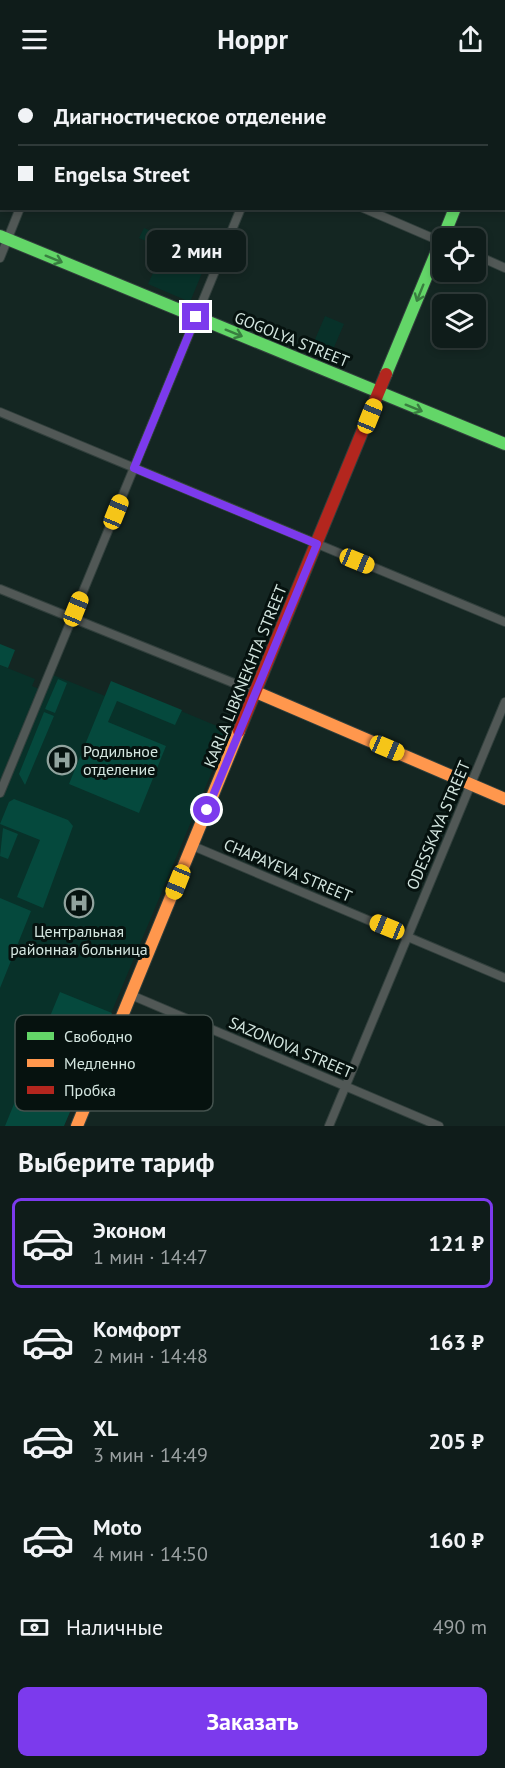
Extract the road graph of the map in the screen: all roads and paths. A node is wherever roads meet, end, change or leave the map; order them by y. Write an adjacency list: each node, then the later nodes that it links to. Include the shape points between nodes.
1 (20, 210): 7 (street)
2 (240, 210): 12 (street)
3 (368, 210): 6 (street)
4 (454, 210): 5 (street, KARLA LIBKNEKHTA STREET)
5 (447, 228)
6 (432, 236)
7 (4, 238): 8 (street); 12 (street, GOGOLYA STREET, one-way to 12)
8 (0, 258)
9 (486, 259): 11 (street)
10 (432, 264): 13 (street, KARLA LIBKNEKHTA STREET, one-way to 13)
11 (505, 268)
12 (196, 317): 13 (street, GOGOLYA STREET, one-way to 13); 16 (street)
13 (379, 393): 15 (street, GOGOLYA STREET, one-way to 15); 17 (street, KARLA LIBKNEKHTA STREET)
14 (0, 412): 16 (street)
15 (505, 444)
16 (134, 468): 17 (street); 19 (street)
17 (317, 544): 20 (street); 21 (street, KARLA LIBKNEKHTA STREET)
18 (0, 588): 19 (street)
19 (72, 618): 21 (street); 24 (street)
20 (505, 622)
21 (256, 692): 23 (street); 26 (street, KARLA LIBKNEKHTA STREET)
22 (505, 702): 23 (street, ODESSKAYA STREET)
23 (471, 784): 25 (street); 27 (street, ODESSKAYA STREET)
24 (0, 793)
25 (505, 799)
26 (193, 846): 27 (street, CHAPAYEVA STREET); 29 (street, KARLA LIBKNEKHTA STREET)
27 (408, 936): 28 (street, CHAPAYEVA STREET); 33 (street, ODESSKAYA STREET)
28 (505, 978)
29 (131, 995): 30 (street, KARLA LIBKNEKHTA STREET); 31 (street, SAZONOVA STREET)
30 (123, 1015)
31 (178, 1015)
32 (213, 1030): 33 (street, SAZONOVA STREET)
33 (345, 1086): 36 (street, ODESSKAYA STREET); 37 (street, SAZONOVA STREET)
34 (83, 1111): 35 (street, KARLA LIBKNEKHTA STREET)
35 (77, 1126)
36 (329, 1126)
37 (439, 1126)

